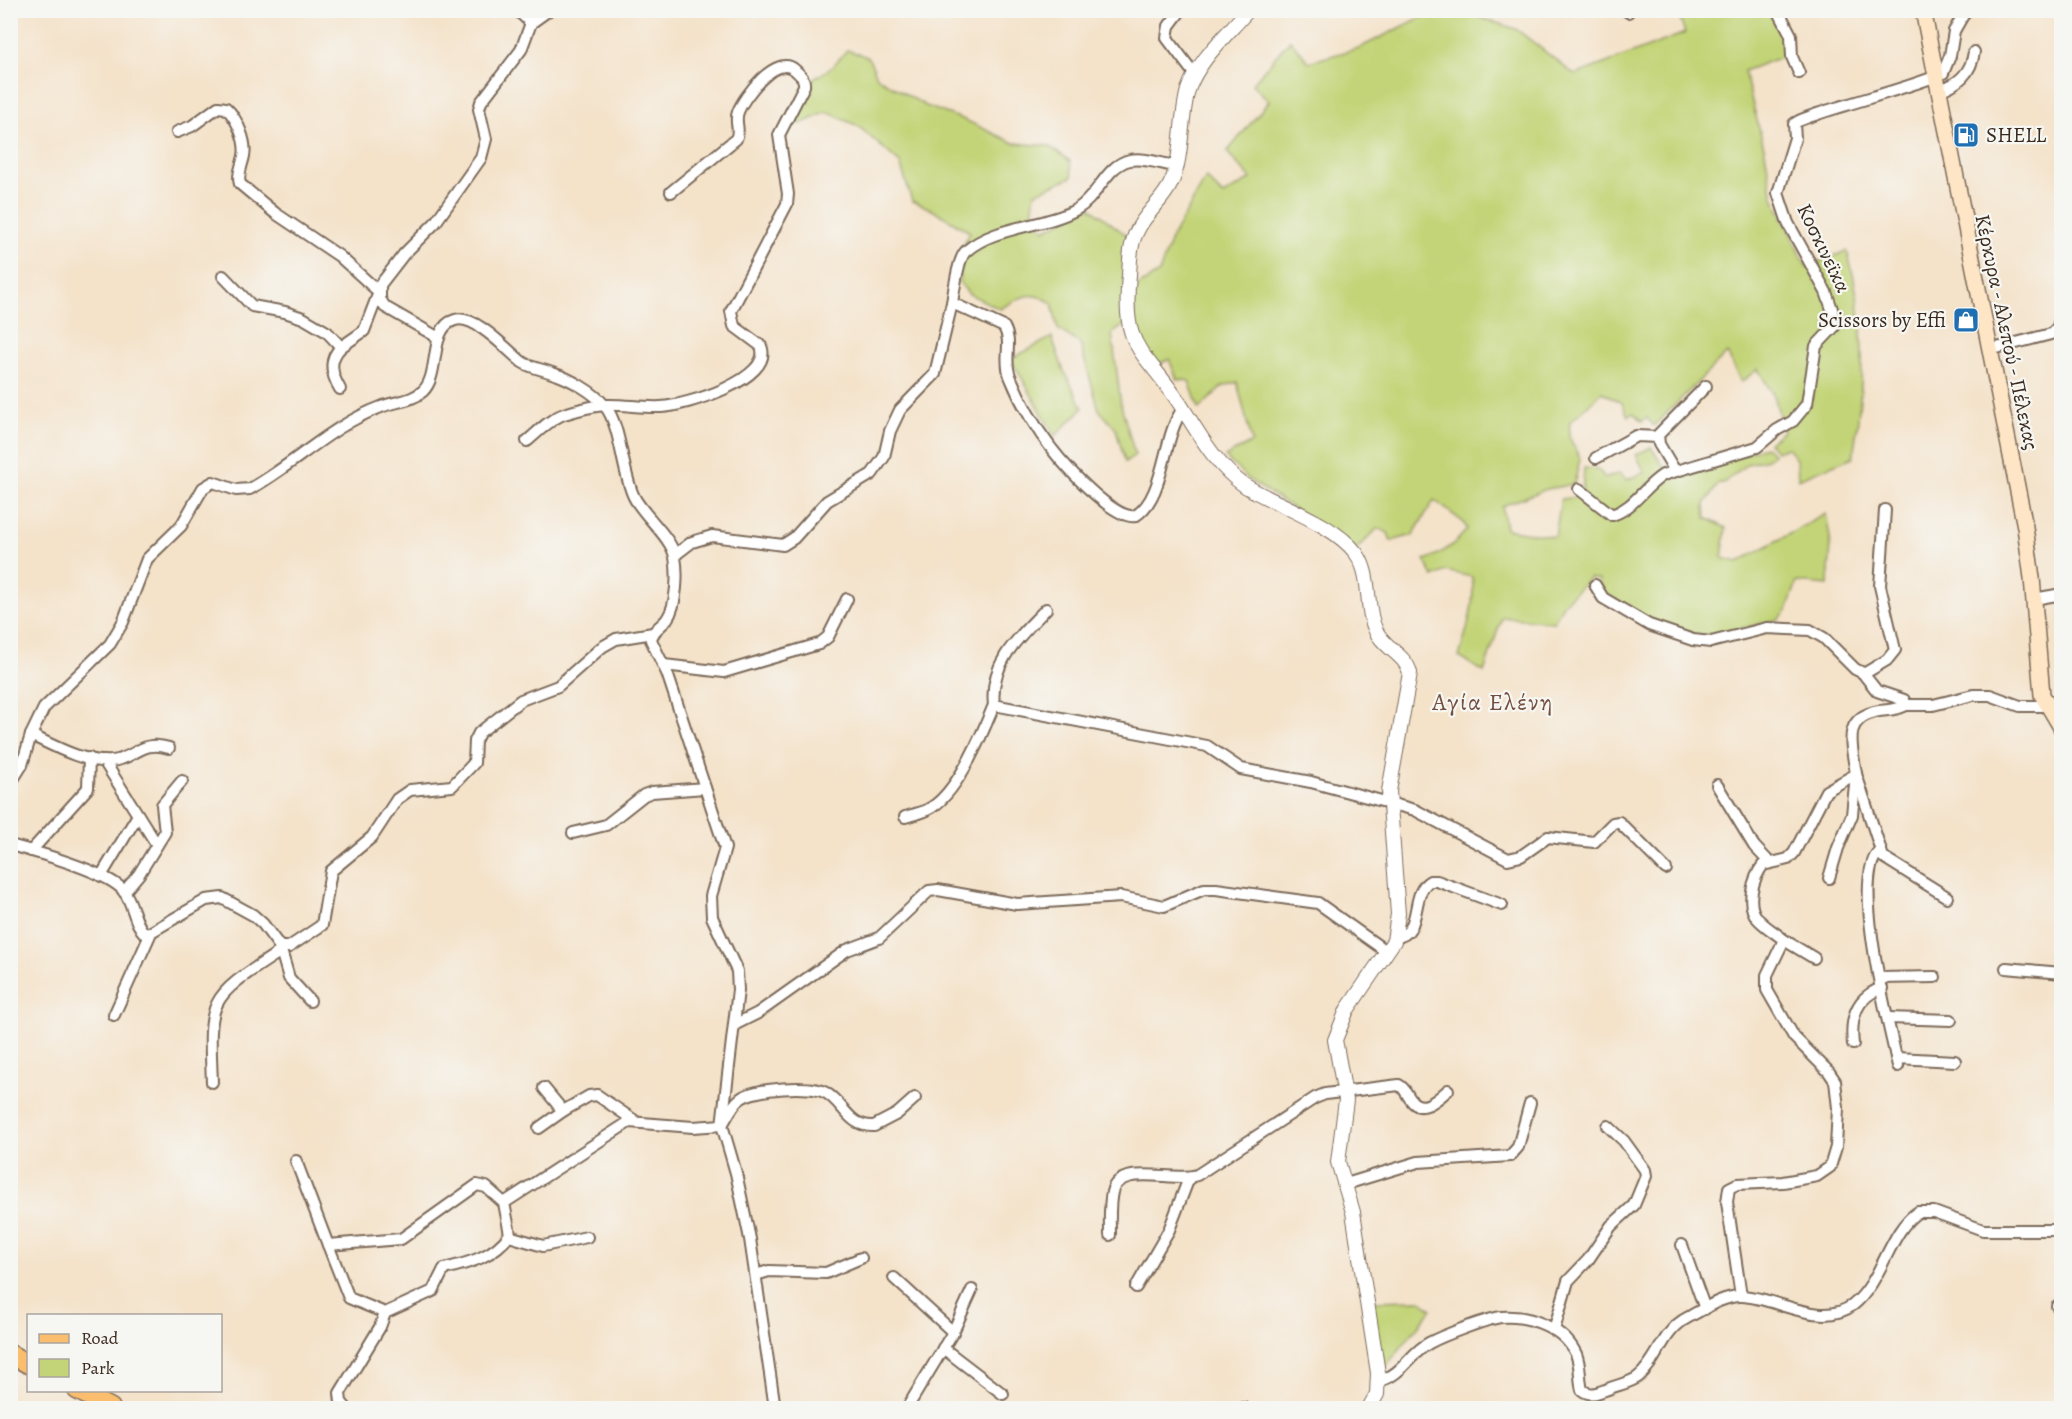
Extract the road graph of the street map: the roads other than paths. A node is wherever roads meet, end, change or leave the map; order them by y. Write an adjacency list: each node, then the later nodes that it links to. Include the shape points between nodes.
1 (517, 10): 8 (street)
2 (549, 10): 8 (street)
3 (1181, 10): 11 (street, via 1169,26 1167,39)
4 (1248, 10): 11 (street)
5 (1778, 10): 10 (street, via 1791,35 1792,57)
6 (1923, 10): 12 (main road, Κέρκυρα - Αλεπού - Πέλεκας)
7 (1966, 10): 12 (street, via 1954,31 1946,69)
8 (531, 23): 17 (street, via 521,50 480,104 486,139 481,158 435,223 383,278)
9 (1974, 52): 12 (street, via 1962,80)
10 (1799, 73)
11 (1196, 75): 14 (street, via 1187,93)
12 (1937, 84): 22 (main road, Κέρκυρα - Αλεπού - Πέλεκας); 30 (street, Κοσκινεϊκα, via 1796,120 1795,138 1778,193 1788,223 1826,292 1833,309 1834,327 1818,342 1807,404 1793,421 1757,447)
13 (177, 132): 17 (street, via 218,107 226,108 237,124 245,148 240,184 339,256)
14 (1175, 166): 18 (street, via 1127,161 1115,168 1092,198 1077,209 969,249 963,256); 26 (street, via 1169,187 1135,234 1127,317 1138,350)
15 (671, 192): 25 (street, via 736,139 741,105 774,67 786,65 803,78 804,86 779,135 787,204 730,316 734,326 761,346 762,361 710,396 662,407)
16 (223, 276): 21 (street, via 252,306 303,318 327,332)
17 (379, 292): 20 (street, via 382,304 389,310); 21 (street, via 364,331)
18 (952, 303): 26 (street, via 1004,327 1010,375 1042,434 1064,462 1122,515 1137,515 1147,502 1162,471 1174,422); 33 (street, via 935,374 900,410 884,457 872,474 827,501 783,545 712,536 692,542)
19 (2061, 311): 22 (street, via 2058,327 2051,334)
20 (439, 338): 25 (street, via 453,320 468,320 507,346 524,363 564,378); 46 (street, via 428,386 413,398 381,407 337,429 250,489 239,491 213,482 206,485 184,523 147,559 118,633 44,708)
21 (341, 347): 24 (street, via 332,370)
22 (1989, 350): 37 (main road, Κέρκυρα - Αλεπού - Πέλεκας, via 2025,527)
23 (1706, 386): 27 (street)
24 (340, 389)
25 (604, 405): 28 (street, via 560,416); 33 (street, via 635,498)
26 (1183, 409): 55 (street, via 1237,479 1333,533 1360,560 1376,630 1405,662 1410,678)
27 (1658, 437): 29 (street, via 1636,436); 30 (street)
28 (527, 441)
29 (1596, 458)
30 (1675, 471): 31 (street, Κοσκινεϊκα, via 1650,483 1625,511 1612,515)
31 (1579, 489)
32 (1885, 510): 41 (street, via 1880,586 1895,650)
33 (675, 555): 39 (street, via 672,608 666,621)
34 (1595, 585): 41 (street, via 1603,598 1649,625 1693,640 1711,642 1767,628 1810,630)
35 (2061, 594): 37 (street)
36 (847, 599): 40 (street, via 828,637 819,644 724,672)
37 (2034, 599): 44 (main road, Κέρκυρα - Αλεπού - Πέλεκας)
38 (1046, 609): 42 (street, via 1014,643 996,672 992,688)
39 (653, 633): 40 (street, via 652,643); 73 (street, via 616,639 558,686 521,700 479,733 474,763 452,786 410,790 397,798 372,837 331,871 322,925)
40 (664, 665): 54 (street)
41 (1865, 674): 43 (street, via 1877,691 1904,700)
42 (994, 705): 55 (street, via 1196,742 1241,768); 57 (street, via 965,767 947,792 929,809)
43 (1906, 705): 44 (street, via 1933,705 1990,695 2020,705); 50 (street, via 1866,714 1856,721 1851,733)
44 (2046, 706): 45 (main road, Κέρκυρα - Αλεπού - Πέλεκας)
45 (2061, 729)
46 (31, 735): 48 (street); 52 (street, via 22,765)
47 (170, 748): 49 (street, via 152,745)
48 (89, 758): 49 (street); 61 (street, via 88,788)
49 (104, 761): 56 (street)
50 (1856, 774): 62 (street); 63 (street, via 1826,791 1792,856); 66 (street, via 1852,814)
51 (182, 780): 60 (street, via 162,805 166,829)
52 (10, 784)
53 (1717, 785): 63 (street, via 1754,846)
54 (705, 788): 58 (street, via 652,792 606,825); 84 (street, via 725,848 711,896 712,917 737,971)
55 (1389, 803): 64 (street, via 1432,817 1508,859 1521,856 1548,837 1594,842 1619,822); 71 (street, via 1398,914)
56 (138, 815): 60 (street); 65 (street)
57 (905, 817)
58 (573, 833)
59 (10, 845): 61 (street)
60 (157, 845): 67 (street)
61 (31, 851): 65 (street)
62 (1880, 851): 68 (street, via 1891,863); 79 (street, via 1872,864 1867,895)
63 (1769, 862): 72 (street, via 1760,870 1751,904 1757,918)
64 (1666, 869)
65 (101, 876): 67 (street)
66 (1829, 878)
67 (124, 892): 70 (street, via 140,930)
68 (1947, 897)
69 (1502, 905): 71 (street, via 1430,881 1422,889 1410,931)
70 (150, 935): 73 (street, via 206,900 222,898 253,915); 81 (street)
71 (1395, 937): 74 (street)
72 (1784, 940): 75 (street); 113 (street, via 1767,975 1767,990 1798,1042 1832,1076 1838,1095 1838,1135 1833,1160 1822,1174 1783,1182 1734,1184 1729,1188 1727,1202)
73 (280, 949): 80 (street, via 289,978); 87 (street, via 222,993 215,1004 210,1022)
74 (1387, 952): 84 (street, via 1318,903 1303,900 1204,889 1164,906 1121,897 1017,904 929,891 879,938 847,950); 90 (street, via 1347,1010 1335,1036)
75 (1814, 958)
76 (2006, 968): 77 (street)
77 (2061, 973)
78 (1935, 977): 79 (street)
79 (1881, 983): 82 (street); 85 (street, via 1858,1004 1851,1029)
80 (310, 1001)
81 (114, 1015)
82 (1888, 1018): 83 (street); 86 (street, via 1897,1062)
83 (1951, 1020)
84 (734, 1026): 95 (street)
85 (1854, 1044)
86 (1955, 1061)
87 (212, 1082)
88 (544, 1088): 93 (street)
89 (1448, 1090): 90 (street, via 1435,1102 1424,1105 1414,1103 1399,1085)
90 (1345, 1092): 99 (street, via 1325,1094 1306,1102); 100 (street, via 1338,1157)
91 (915, 1098): 95 (street, via 884,1122 869,1126 847,1115 832,1097 820,1090 753,1092 736,1102)
92 (1530, 1103): 100 (street, via 1518,1147 1510,1156 1418,1162)
93 (563, 1111): 94 (street, via 597,1095); 97 (street)
94 (635, 1121): 95 (street, via 693,1127); 101 (street)
95 (722, 1125): 109 (street, via 736,1173)
96 (1608, 1126): 116 (street, via 1622,1138 1646,1176 1634,1205 1611,1226 1568,1281)
97 (539, 1128)
98 (296, 1161): 106 (street)
99 (1189, 1178): 103 (street, via 1134,1175 1118,1181 1111,1196); 111 (street, via 1169,1230)
100 (1346, 1184): 121 (street, via 1356,1227)
101 (504, 1203): 104 (street); 106 (street, via 486,1187 477,1185 401,1239)
102 (2061, 1230): 113 (street, via 1983,1230 1926,1210 1912,1216 1875,1280 1845,1309 1812,1312)
103 (1110, 1235)
104 (509, 1236): 105 (street, via 543,1246); 115 (street, via 477,1261 442,1271 433,1291)
105 (587, 1238)
106 (328, 1245): 115 (street, via 349,1298)
107 (1682, 1245): 114 (street)
108 (861, 1258): 109 (street, via 826,1273 769,1271)
109 (756, 1275): 126 (street)
110 (894, 1278): 117 (street)
111 (1136, 1287)
112 (972, 1290): 117 (street)
113 (1741, 1296): 114 (street)
114 (1705, 1309): 116 (street, via 1675,1327 1637,1377 1594,1394 1582,1390 1578,1357 1567,1339)
115 (385, 1313): 125 (street, via 340,1393)
116 (1554, 1330): 121 (street, via 1524,1318 1491,1319 1430,1342 1396,1375)
117 (953, 1332): 118 (street)
118 (944, 1348): 123 (street); 127 (street)
119 (10, 1354): 120 (main road)
120 (27, 1363)
121 (1378, 1382): 128 (street)
122 (81, 1392): 124 (main road)
123 (1003, 1394)
124 (111, 1408)
125 (346, 1408)
126 (775, 1408)
127 (907, 1408)
128 (1369, 1408)

